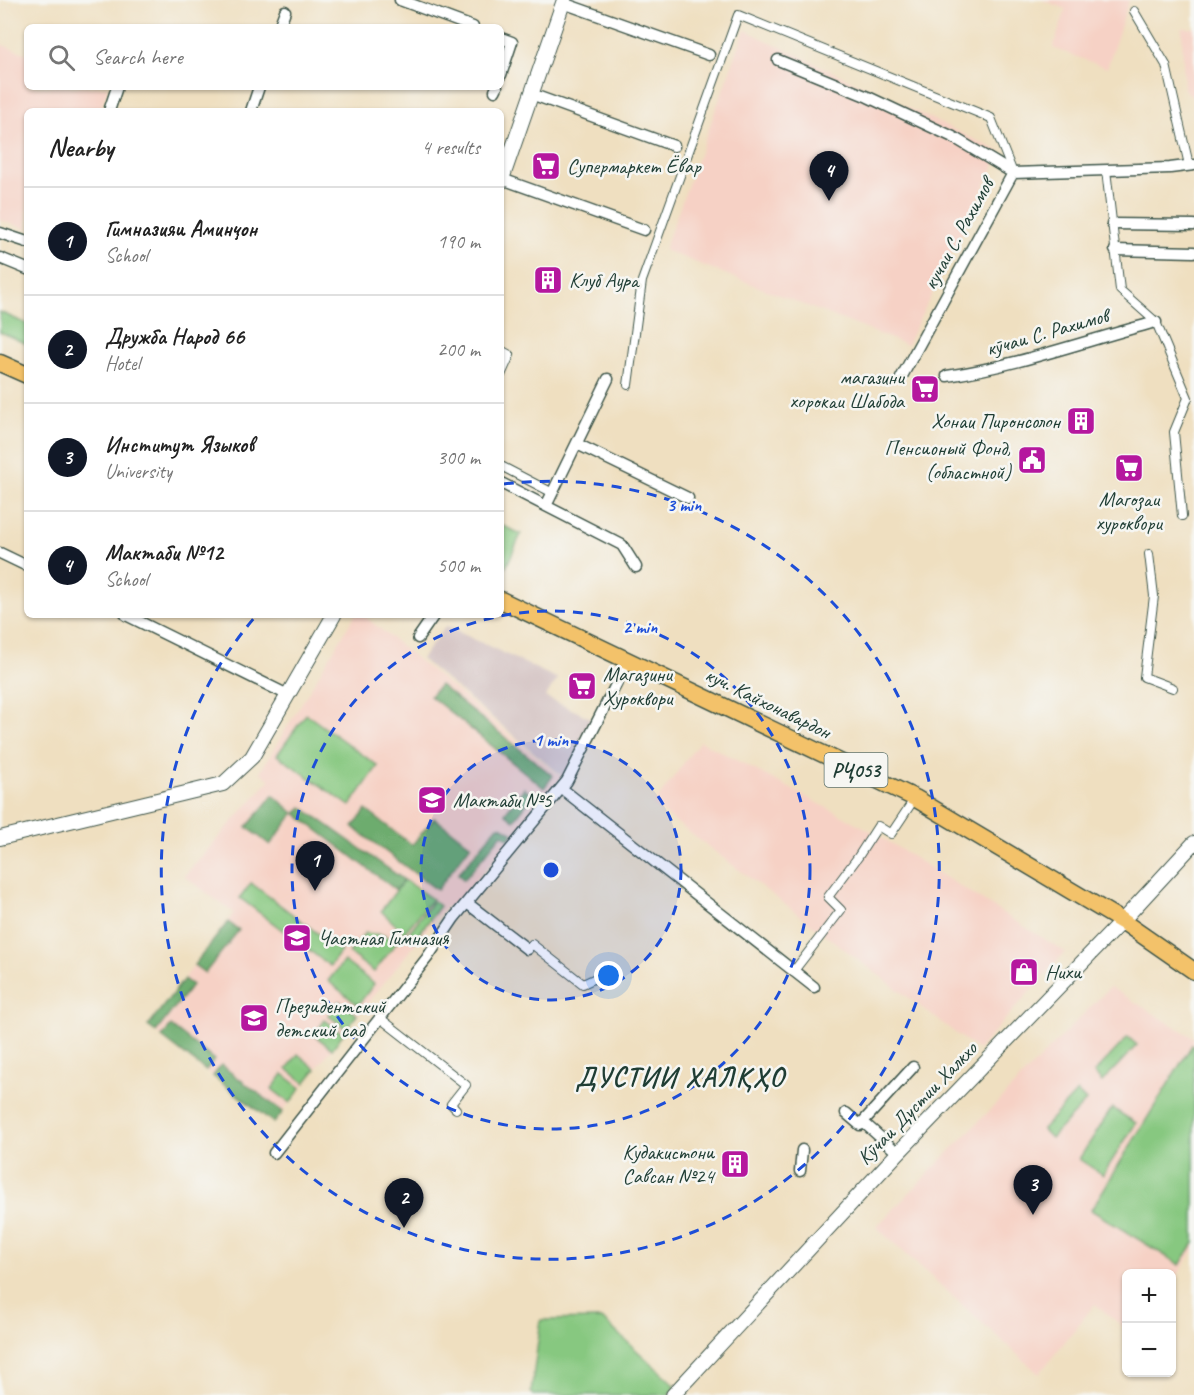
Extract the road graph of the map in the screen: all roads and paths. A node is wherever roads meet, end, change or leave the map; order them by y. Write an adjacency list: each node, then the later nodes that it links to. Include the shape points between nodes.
1 (400, 0): 6 (street)
2 (563, 2): 8 (street); 13 (street)
3 (285, 11): 5 (street)
4 (1134, 11): 17 (street, via 1166,65)
5 (280, 24)
6 (465, 24)
7 (504, 39): 10 (street, via 512,42)
8 (709, 55)
9 (778, 60): 19 (street, via 953,137)
10 (504, 66)
11 (116, 90): 14 (street)
12 (258, 90): 15 (street)
13 (531, 94): 16 (street); 20 (street)
14 (110, 108)
15 (252, 108)
16 (674, 146)
17 (1192, 165): 18 (street, кучаи С. Рахимов)
18 (1106, 170): 19 (street, кучаи С. Рахимов); 22 (street)
19 (1013, 173): 37 (street, кучаи С. Рахимов); 39 (street, via 991,118 738,15 642,281)
20 (504, 174)
21 (504, 181): 24 (street)
22 (1112, 224): 23 (street); 27 (street)
23 (1194, 225)
24 (644, 230)
25 (0, 234): 26 (street)
26 (24, 241)
27 (1115, 250): 28 (street); 31 (street, via 1120,290)
28 (1194, 252)
29 (0, 258): 30 (street)
30 (24, 268)
31 (1156, 322): 36 (street, кӯчаи С. Рахимов, via 986,371); 46 (street, via 1188,398 1174,432)
32 (504, 352): 34 (street, via 510,355)
33 (0, 363): 35 (main road)
34 (504, 368)
35 (24, 374)
36 (947, 376)
37 (901, 378)
38 (608, 379): 40 (street)
39 (628, 385)
40 (577, 444): 43 (street); 44 (street)
41 (504, 468): 43 (street)
42 (504, 485): 45 (street)
43 (553, 493): 45 (street)
44 (688, 498)
45 (546, 506): 50 (street, via 622,544)
46 (1182, 516)
47 (0, 553): 49 (street)
48 (1149, 554): 57 (street, via 1154,596 1144,677)
49 (24, 565)
50 (636, 567)
51 (504, 601): 56 (main road, куч. Кайхонавардон / РҶ053)
52 (132, 618): 58 (street)
53 (332, 618): 58 (street)
54 (430, 618): 55 (street)
55 (418, 638)
56 (627, 660): 59 (street); 60 (main road, куч. Кайхонавардон / РҶ053)
57 (1173, 688)
58 (288, 695): 61 (street, via 252,757 223,784)
59 (561, 788): 63 (street); 67 (street)
60 (915, 798): 64 (main road, куч. Кайхонавардон / РҶ053); 67 (street, via 891,834 878,826 828,897 841,910)
61 (0, 838)
62 (1194, 843): 64 (street, Кӯчаи Дустии Халкхо)
63 (467, 903): 65 (street); 70 (street)
64 (1122, 921): 66 (main road, куч. Кайхонавардон / РҶ053); 77 (street, Кӯчаи Дустии Халкхо)
65 (529, 947): 68 (street, via 584,984)
66 (1194, 971)
67 (794, 972): 69 (street)
68 (604, 974)
69 (814, 987)
70 (380, 1018): 72 (street, via 466,1085 452,1104); 76 (street)
71 (913, 1067): 74 (street)
72 (456, 1109)
73 (846, 1113): 74 (street, via 860,1125)
74 (863, 1122): 77 (street)
75 (802, 1150): 78 (street)
76 (274, 1153)
77 (898, 1153): 79 (street, Кӯчаи Дустии Халкхо)
78 (800, 1171)
79 (674, 1395)

